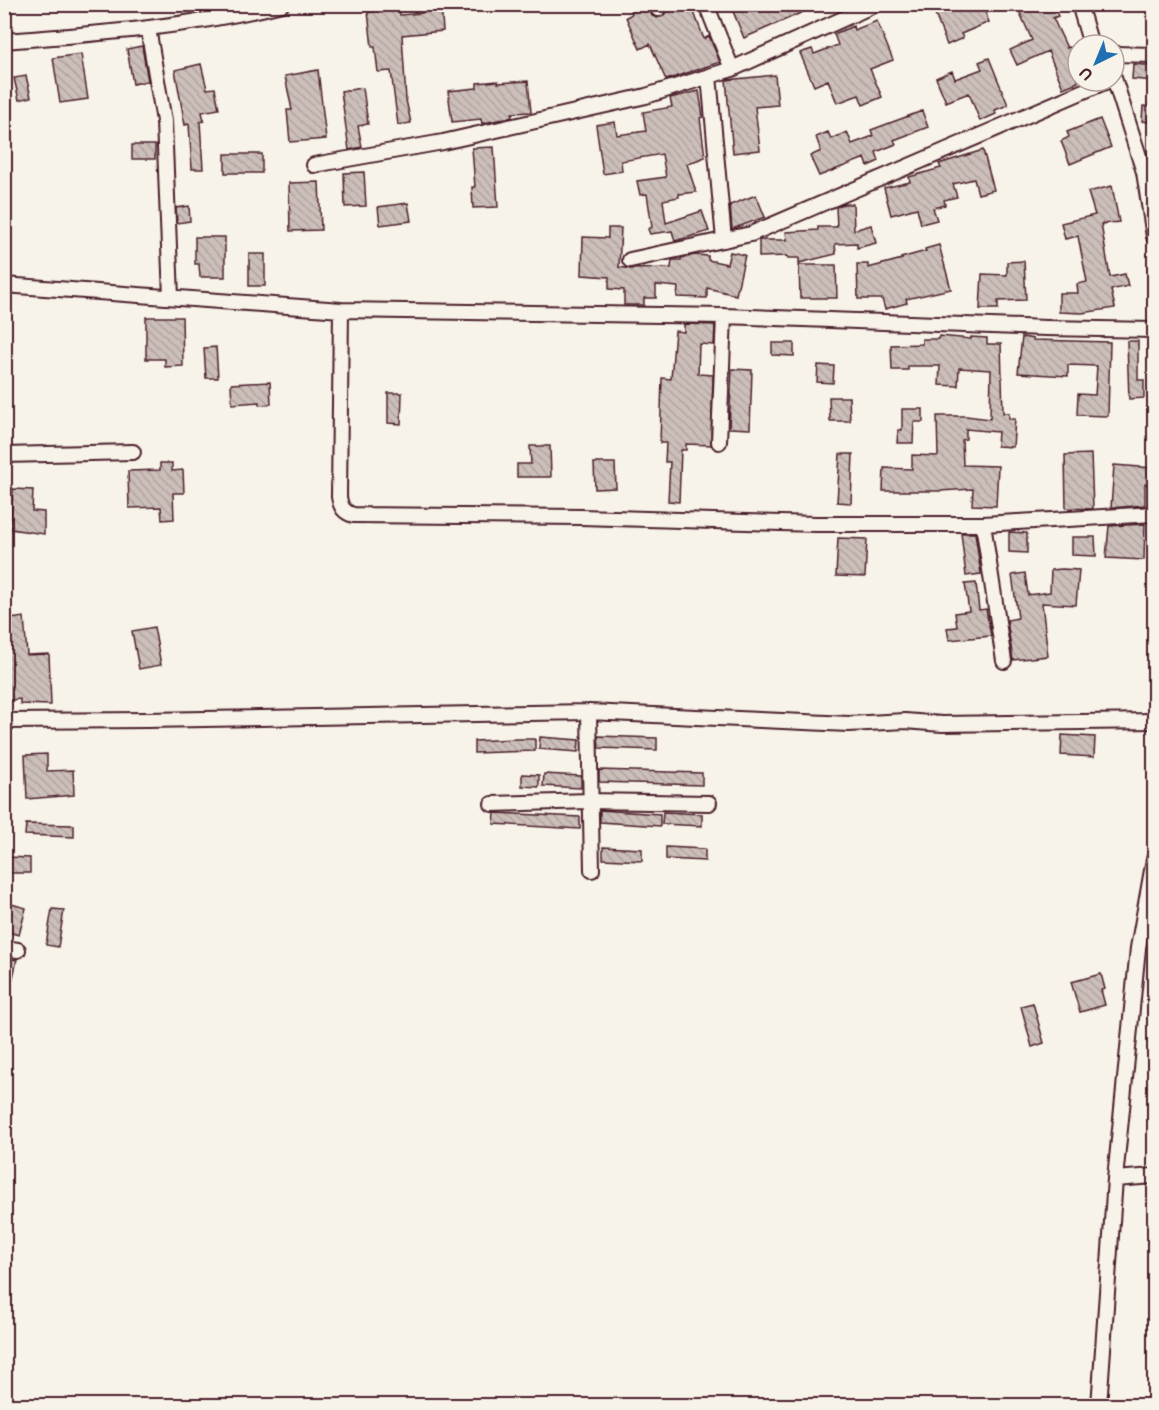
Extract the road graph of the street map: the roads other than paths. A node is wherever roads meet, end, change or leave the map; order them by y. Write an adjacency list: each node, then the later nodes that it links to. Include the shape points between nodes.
1 (282, 4): 5 (street)
2 (706, 4): 10 (street)
3 (876, 4): 10 (street)
4 (1079, 4): 6 (street)
5 (148, 28): 7 (street); 19 (street, via 164,122)
6 (1087, 33)
7 (4, 41)
8 (1126, 54): 9 (street)
9 (1155, 55)
10 (732, 69): 11 (street)
11 (708, 76): 14 (street, via 646,96 443,142); 16 (street)
12 (1079, 93): 16 (street, via 750,234)
13 (1119, 93): 15 (street, via 1144,172)
14 (314, 165)
15 (1155, 237)
16 (724, 240): 17 (street)
17 (630, 260)
18 (4, 285): 19 (street)
19 (171, 297): 20 (street)
20 (340, 310): 21 (street); 27 (street, via 339,497 345,512 353,515)
21 (724, 316): 22 (street); 23 (street)
22 (1155, 330)
23 (719, 442)
24 (133, 452): 25 (street)
25 (4, 455)
26 (1155, 514): 27 (street)
27 (983, 524): 28 (street)
28 (1004, 661)
29 (589, 712): 30 (street); 31 (street, via 849,724); 32 (street)
30 (4, 720)
31 (1155, 721)
32 (590, 801): 33 (street); 34 (street); 36 (street)
33 (710, 803)
34 (492, 804)
35 (1155, 859): 38 (street, via 1138,948)
36 (592, 870)
37 (1155, 1176): 38 (street)
38 (1115, 1179): 39 (street)
39 (1099, 1406)

